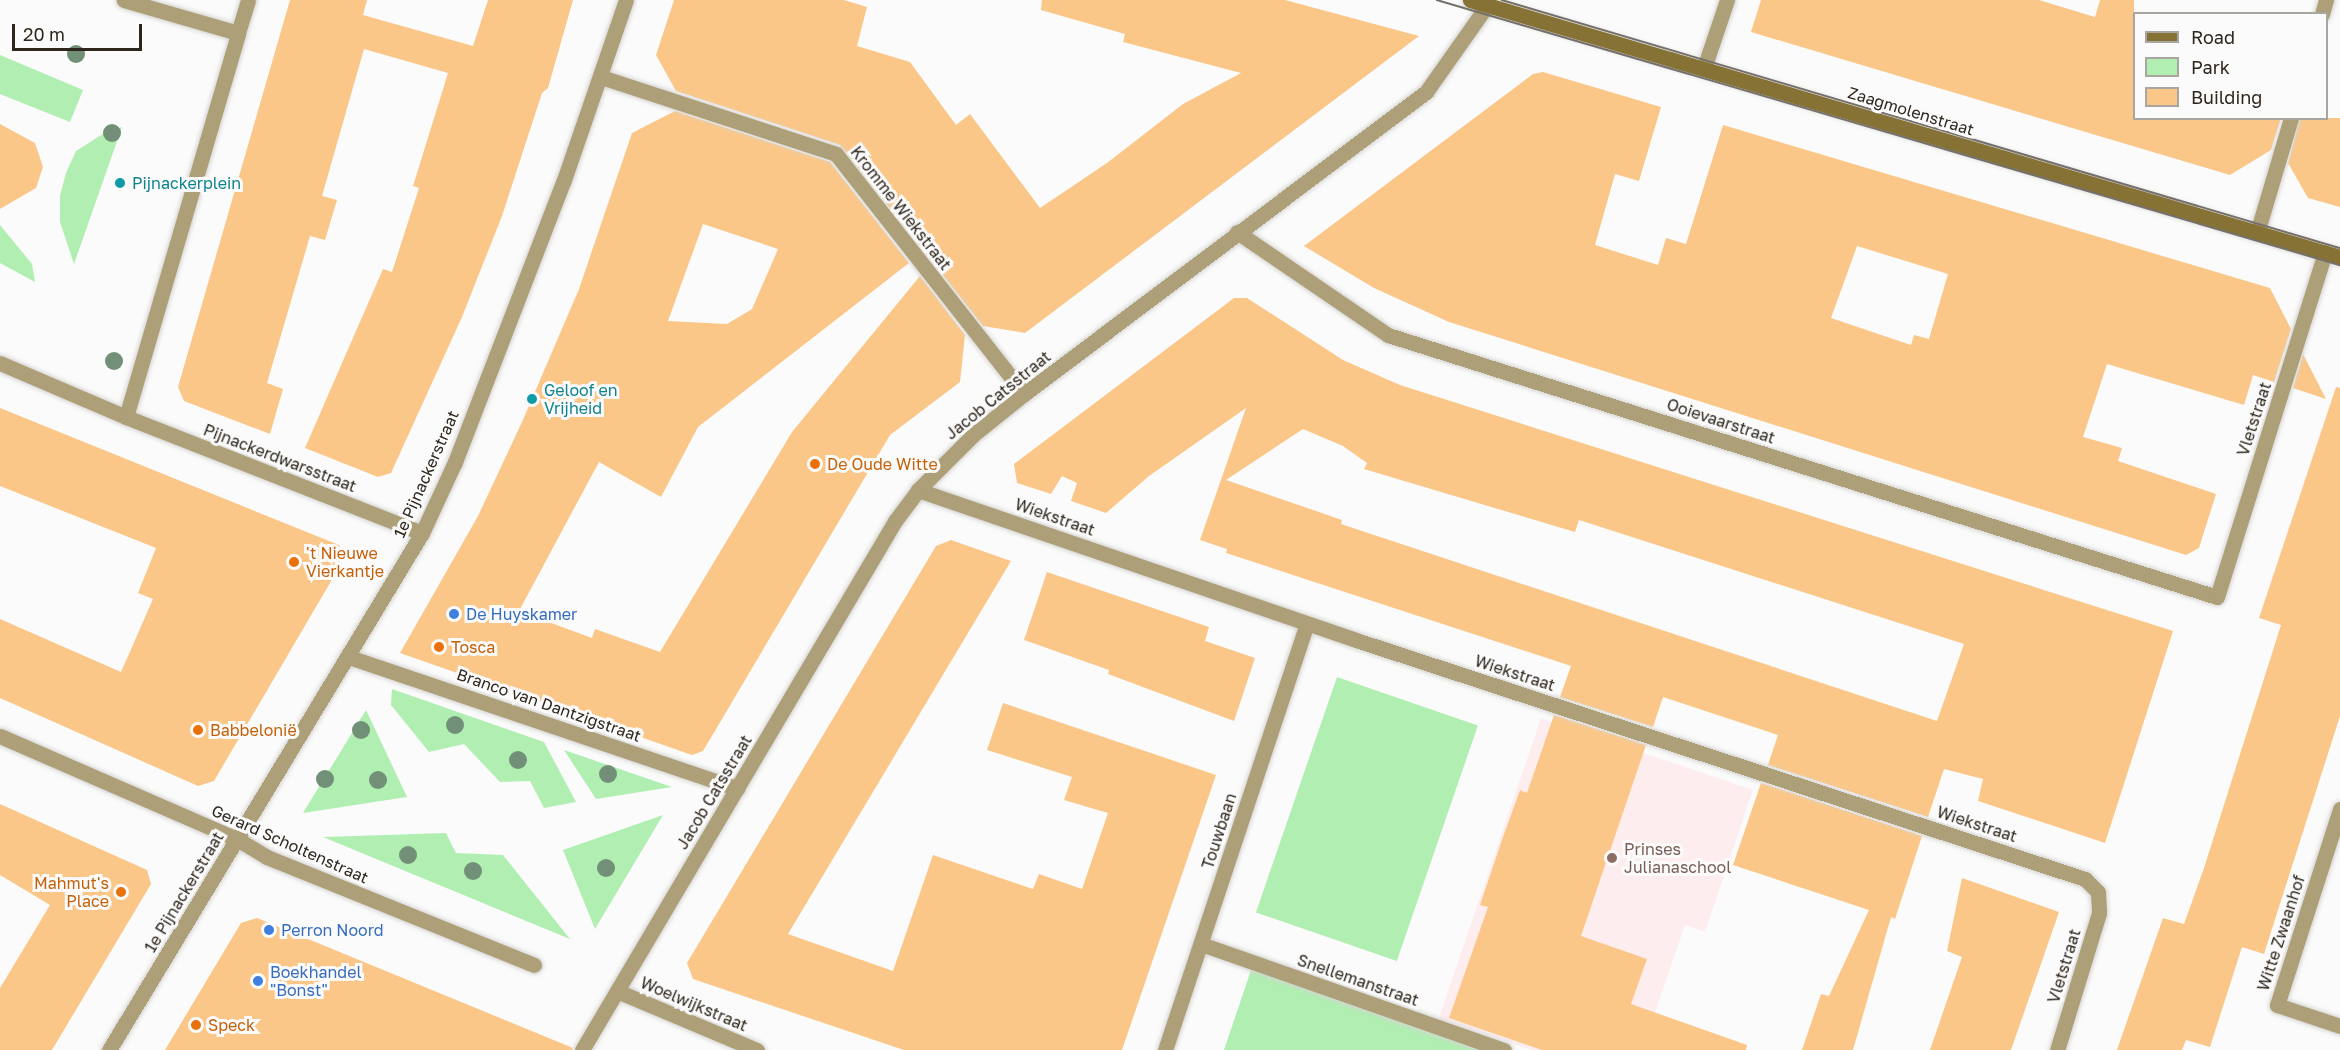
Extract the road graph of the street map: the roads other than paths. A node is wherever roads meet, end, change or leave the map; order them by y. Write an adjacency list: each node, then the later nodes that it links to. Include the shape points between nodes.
1 (124, 0): 7 (street)
2 (248, 0): 7 (street)
3 (626, 0): 9 (street, 1e Pijnackerstraat)
4 (1470, 0): 6 (street, Zaagmolenstraat)
5 (1726, 0): 8 (street)
6 (1488, 4): 8 (street, Zaagmolenstraat); 11 (street, Jacob Catsstraat, via 1426,92)
7 (238, 33): 16 (street)
8 (1704, 68): 12 (street, Zaagmolenstraat)
9 (600, 77): 15 (street, Kromme Wiekstraat, via 836,154); 18 (street, 1e Pijnackerstraat, via 459,451)
10 (2290, 120): 12 (street)
11 (1237, 232): 15 (street, Jacob Catsstraat); 19 (street, Ooievaarstraat, via 1388,335)
12 (2257, 233): 13 (street, Zaagmolenstraat)
13 (2333, 255): 19 (street, Vletstraat)
14 (0, 363): 16 (street)
15 (1024, 394): 17 (street, Jacob Catsstraat, via 973,435)
16 (126, 417): 18 (street, Pijnackerdwarsstraat)
17 (918, 490): 20 (street, Wiekstraat); 23 (street, Jacob Catsstraat, via 895,521)
18 (422, 533): 21 (street, 1e Pijnackerstraat)
19 (2217, 597)
20 (1307, 624): 26 (street, Wiekstraat, via 2085,879); 27 (street, Touwbaan)
21 (349, 657): 23 (street, Branco van Dantzigstraat); 25 (street, 1e Pijnackerstraat)
22 (0, 736): 25 (street, Gerard Scholtenstraat)
23 (738, 788): 29 (street, Jacob Catsstraat)
24 (2340, 809): 30 (street, Witte Zwaanhof, via 2277,1005)
25 (237, 839): 28 (street, Gerard Scholtenstraat, via 267,857); 31 (street, 1e Pijnackerstraat)
26 (2098, 892): 36 (street, Vletstraat, via 2099,913)
27 (1201, 944): 34 (street, Touwbaan); 35 (street, Snellemanstraat)
28 (534, 965)
29 (617, 992): 32 (street, Jacob Catsstraat); 33 (street, Woelwijkstraat)
30 (2340, 1026)
31 (109, 1050)
32 (582, 1050)
33 (758, 1050)
34 (1165, 1050)
35 (1504, 1050)
36 (2057, 1050)

